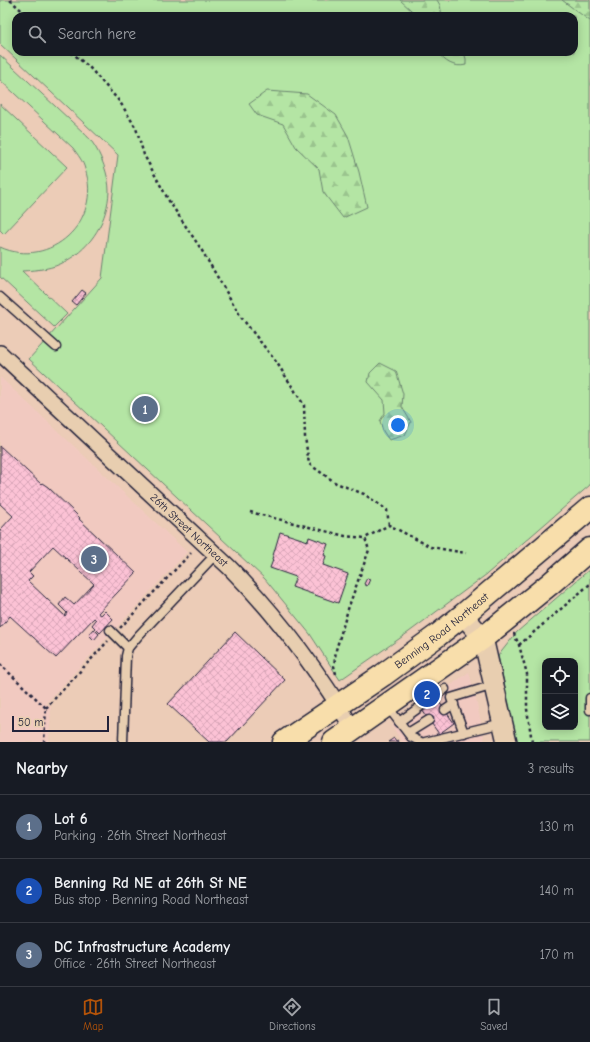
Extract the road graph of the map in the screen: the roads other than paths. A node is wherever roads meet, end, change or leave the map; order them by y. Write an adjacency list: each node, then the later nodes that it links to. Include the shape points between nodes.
1 (0, 297): 2 (lane)
2 (56, 347)
3 (0, 353): 6 (street, 26th Street Northeast)
4 (590, 508): 7 (main road, Benning Road Northeast)
5 (590, 549): 9 (main road)
6 (215, 554): 10 (lane); 15 (street, 26th Street Northeast, via 248,586 277,620)
7 (463, 615): 9 (street); 15 (main road, Benning Road Northeast, via 427,644)
8 (110, 630): 10 (lane)
9 (483, 638): 11 (main road); 12 (street)
10 (128, 648): 24 (lane)
11 (439, 682): 14 (lane); 18 (main road)
12 (494, 685): 14 (lane); 20 (street)
13 (590, 698): 17 (lane)
14 (452, 701): 16 (lane); 23 (lane)
15 (338, 705): 21 (street, 26th Street Northeast); 25 (main road, Benning Road Northeast)
16 (444, 710)
17 (590, 710)
18 (393, 714): 21 (main road); 22 (lane)
19 (430, 720): 22 (lane)
20 (503, 723): 23 (lane); 29 (street)
21 (353, 730): 26 (main road)
22 (408, 733): 27 (lane)
23 (464, 733): 28 (lane)
24 (123, 742)
25 (284, 742)
26 (334, 742)
27 (421, 742)
28 (425, 742)
29 (507, 742)

